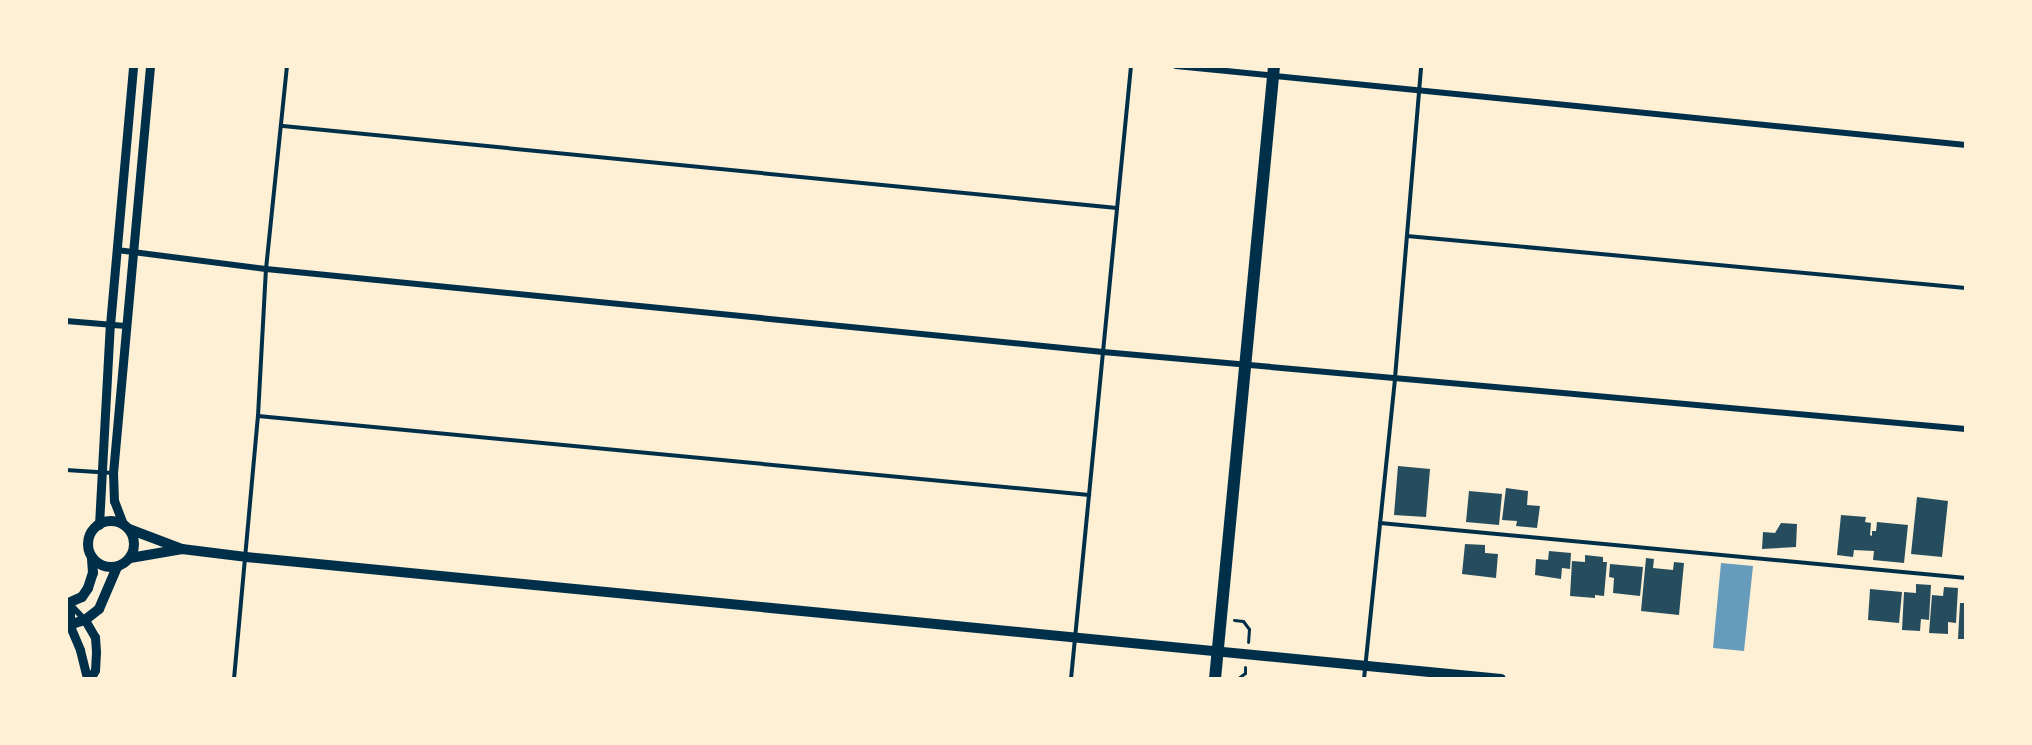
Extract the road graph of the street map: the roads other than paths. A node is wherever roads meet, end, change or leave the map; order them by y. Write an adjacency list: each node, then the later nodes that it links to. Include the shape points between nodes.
1 (133, 66): 13 (street)
2 (150, 66): 14 (street)
3 (287, 66): 9 (lane)
4 (1131, 66): 11 (lane)
5 (1176, 66): 7 (street)
6 (1421, 66): 8 (lane)
7 (1273, 71): 8 (street); 21 (main road)
8 (1419, 90): 10 (street); 12 (lane)
9 (283, 126): 11 (lane); 15 (lane)
10 (1966, 145)
11 (1117, 208): 20 (lane)
12 (1407, 236): 16 (lane); 22 (lane)
13 (117, 250): 14 (street); 18 (street)
14 (133, 252): 15 (street); 19 (street)
15 (266, 269): 20 (street); 23 (lane)
16 (1966, 288)
17 (66, 321): 18 (street)
18 (111, 325): 19 (street); 26 (street)
19 (126, 326): 27 (street)
20 (1103, 352): 21 (street); 28 (lane)
21 (1245, 365): 22 (street); 42 (main road)
22 (1395, 378): 24 (street); 29 (lane)
23 (258, 416): 28 (lane); 34 (lane)
24 (1966, 429)
25 (66, 470): 26 (lane)
26 (101, 472): 27 (lane); 30 (street)
27 (112, 473): 31 (street, via 114,501)
28 (1089, 495): 41 (lane)
29 (1380, 523): 37 (lane); 43 (lane)
30 (99, 525): 31 (main road, via 112,521); 33 (main road, via 89,537)
31 (126, 527): 32 (main road); 35 (main road, via 135,543)
32 (183, 549): 34 (main road); 35 (main road)
33 (92, 557): 36 (main road, via 104,567); 38 (main road, via 93,573 88,588 82,597)
34 (246, 557): 41 (main road); 45 (lane)
35 (130, 558): 36 (main road)
36 (117, 567): 39 (main road, via 99,609)
37 (1966, 578)
38 (68, 604): 39 (street); 40 (street)
39 (85, 620): 40 (main road); 44 (street, via 95,637 96,652 95,670)
40 (68, 626): 44 (street)
41 (1076, 636): 42 (main road); 46 (lane)
42 (1218, 650): 43 (main road); 47 (main road)
43 (1365, 666): 48 (lane); 49 (main road)
44 (88, 679)
45 (234, 679)
46 (1071, 679)
47 (1215, 679)
48 (1364, 679)
49 (1502, 679)

